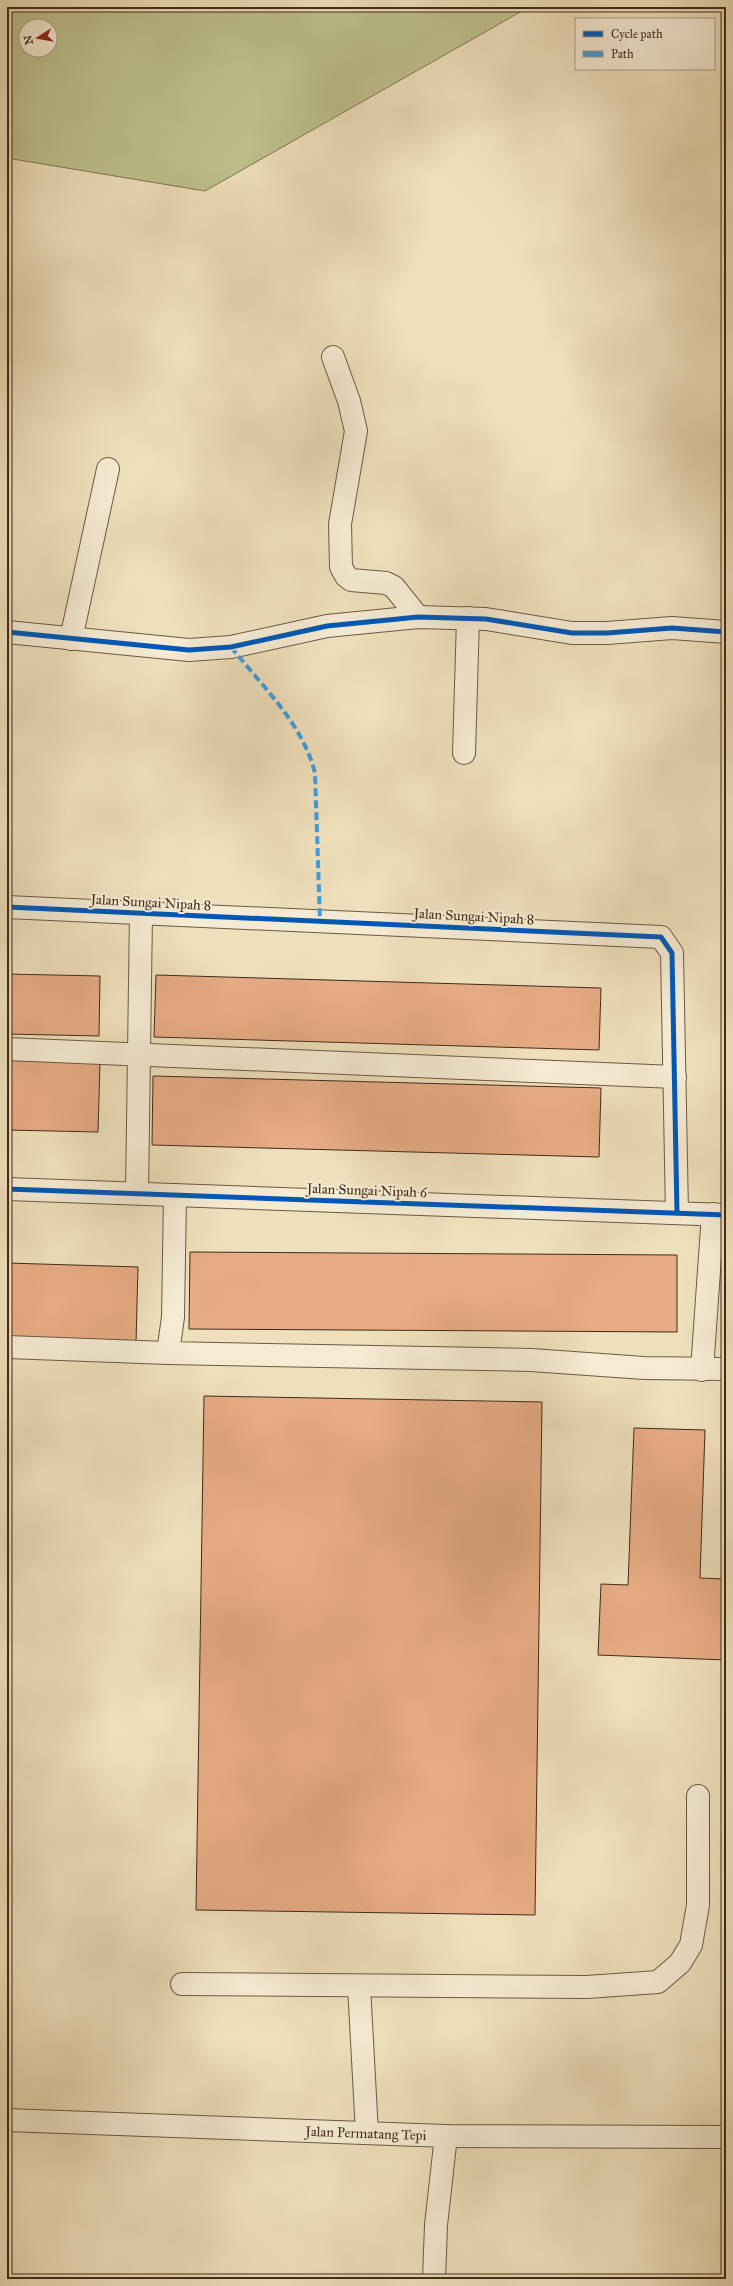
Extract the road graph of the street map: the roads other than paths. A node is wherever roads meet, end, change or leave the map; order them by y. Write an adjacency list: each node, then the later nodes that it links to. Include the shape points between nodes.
1 (333, 357): 3 (street, via 351,407 356,431 340,524 341,567 351,580 386,583 394,587)
2 (108, 469): 7 (street)
3 (418, 617): 4 (street); 7 (street, via 327,626 231,647 189,650)
4 (468, 618): 6 (street, via 572,633 672,628); 8 (street)
5 (7, 632): 7 (street)
6 (726, 632)
7 (71, 638)
8 (464, 753)
9 (7, 907): 10 (street, Jalan Sungai Nipah 8)
10 (141, 913): 12 (street); 13 (street, Jalan Sungai Nipah 8, via 661,937 672,953)
11 (7, 1049): 12 (street)
12 (139, 1054): 13 (street); 15 (street)
13 (675, 1077): 17 (street, Jalan Sungai Nipah 8)
14 (7, 1189): 15 (street, Jalan Sungai Nipah 6)
15 (137, 1193): 16 (street, Jalan Sungai Nipah 6)
16 (175, 1195): 17 (street, Jalan Sungai Nipah 6); 20 (street, via 173,1317)
17 (677, 1213): 18 (street, Jalan Sungai Nipah 6)
18 (720, 1214): 22 (street)
19 (7, 1347): 20 (street)
20 (168, 1353): 22 (street, via 531,1360)
21 (726, 1369): 22 (street)
22 (702, 1370)
23 (698, 1796): 25 (street, via 698,1904 691,1945 680,1963 658,1982 587,1987)
24 (182, 1984): 25 (street)
25 (360, 1986): 27 (street)
26 (7, 2120): 27 (street, Jalan Permatang Tepi)
27 (368, 2133): 28 (street, Jalan Permatang Tepi)
28 (446, 2136): 29 (street, Jalan Permatang Tepi); 30 (street, via 436,2225)
29 (726, 2137)
30 (434, 2279)

